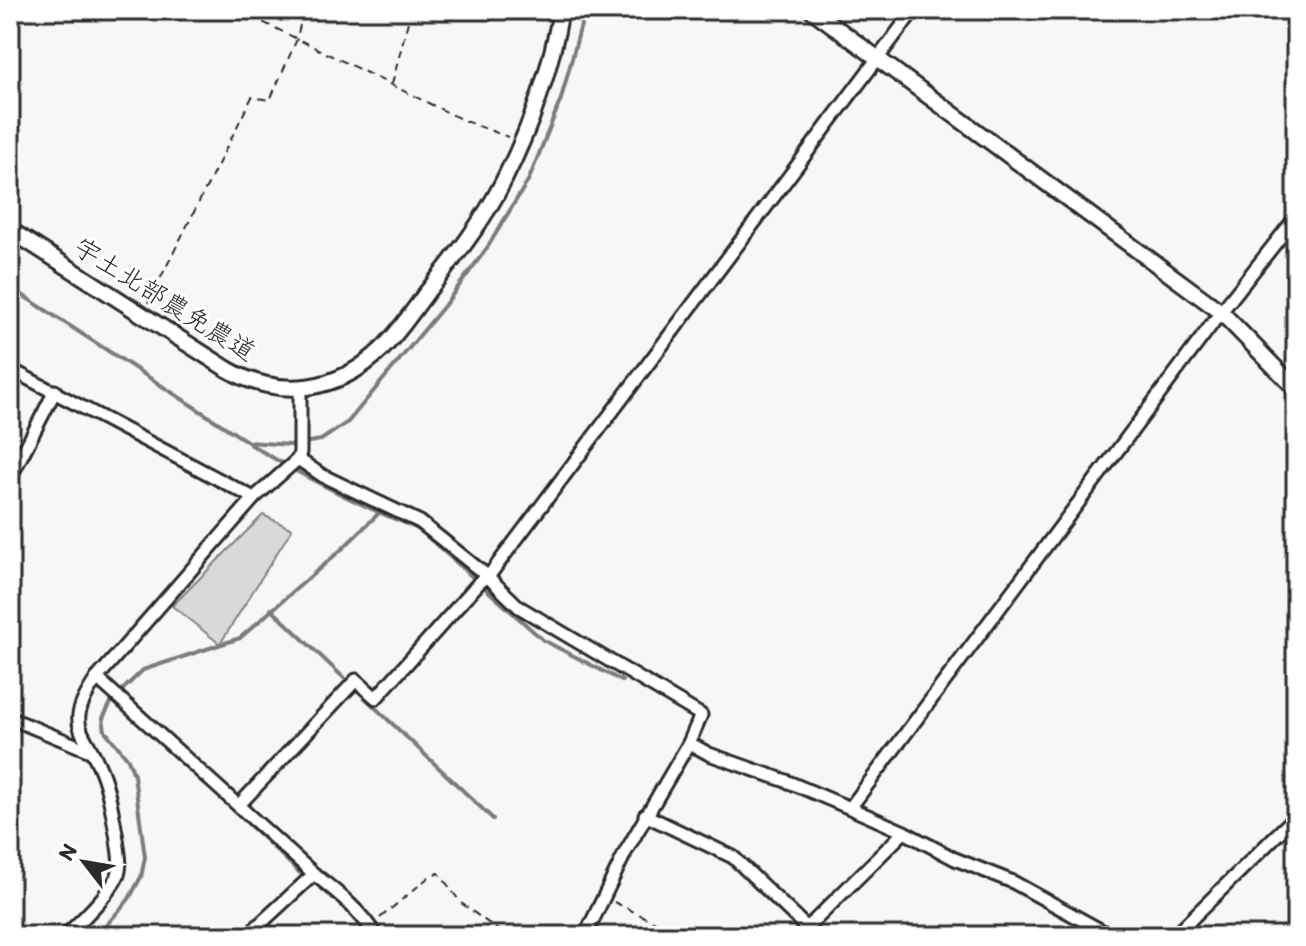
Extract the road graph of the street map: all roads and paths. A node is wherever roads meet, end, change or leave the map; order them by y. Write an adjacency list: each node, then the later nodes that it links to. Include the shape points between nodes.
1 (238, 10): 7 (path)
2 (303, 10): 7 (path)
3 (411, 10): 9 (path)
4 (561, 10): 10 (street, 宇土北部農免農道)
5 (812, 10): 8 (street)
6 (914, 10): 8 (street)
7 (297, 39): 9 (path); 14 (path, via 270,100 252,97)
8 (877, 59): 13 (street); 22 (street)
9 (392, 85): 10 (path, via 485,130)
10 (521, 140): 16 (street, 宇土北部農免農道, via 466,242 382,349 340,379)
11 (1296, 217): 13 (street)
12 (10, 230): 14 (street, 宇土北部農免農道)
13 (1221, 312): 17 (street); 28 (street)
14 (142, 315): 16 (street, 宇土北部農免農道, via 252,382)
15 (10, 369): 18 (street)
16 (300, 388): 19 (street)
17 (1296, 389)
18 (55, 391): 20 (street); 21 (street)
19 (298, 459): 21 (street); 22 (street, via 420,522)
20 (10, 478)
21 (254, 498): 23 (street)
22 (487, 576): 25 (street, via 519,607 701,715); 27 (street, via 376,698 356,680)
23 (97, 678): 26 (street, via 79,718); 27 (street)
24 (10, 718): 26 (street)
25 (689, 743): 28 (street); 29 (street)
26 (90, 751): 36 (street, via 105,780 120,860 118,875)
27 (239, 805): 32 (street)
28 (850, 808): 31 (street)
29 (645, 815): 33 (street); 35 (street, via 733,857)
30 (1296, 816): 42 (street)
31 (904, 832): 35 (street); 41 (street, via 1013,882)
32 (314, 874): 34 (street, via 344,897); 37 (street)
33 (604, 898): 39 (street); 40 (path)
34 (373, 931): 38 (path, via 439,873 461,903)
35 (803, 932)
36 (65, 936)
37 (247, 936)
38 (506, 936)
39 (585, 936)
40 (676, 936)
41 (1109, 936)
42 (1174, 936)

